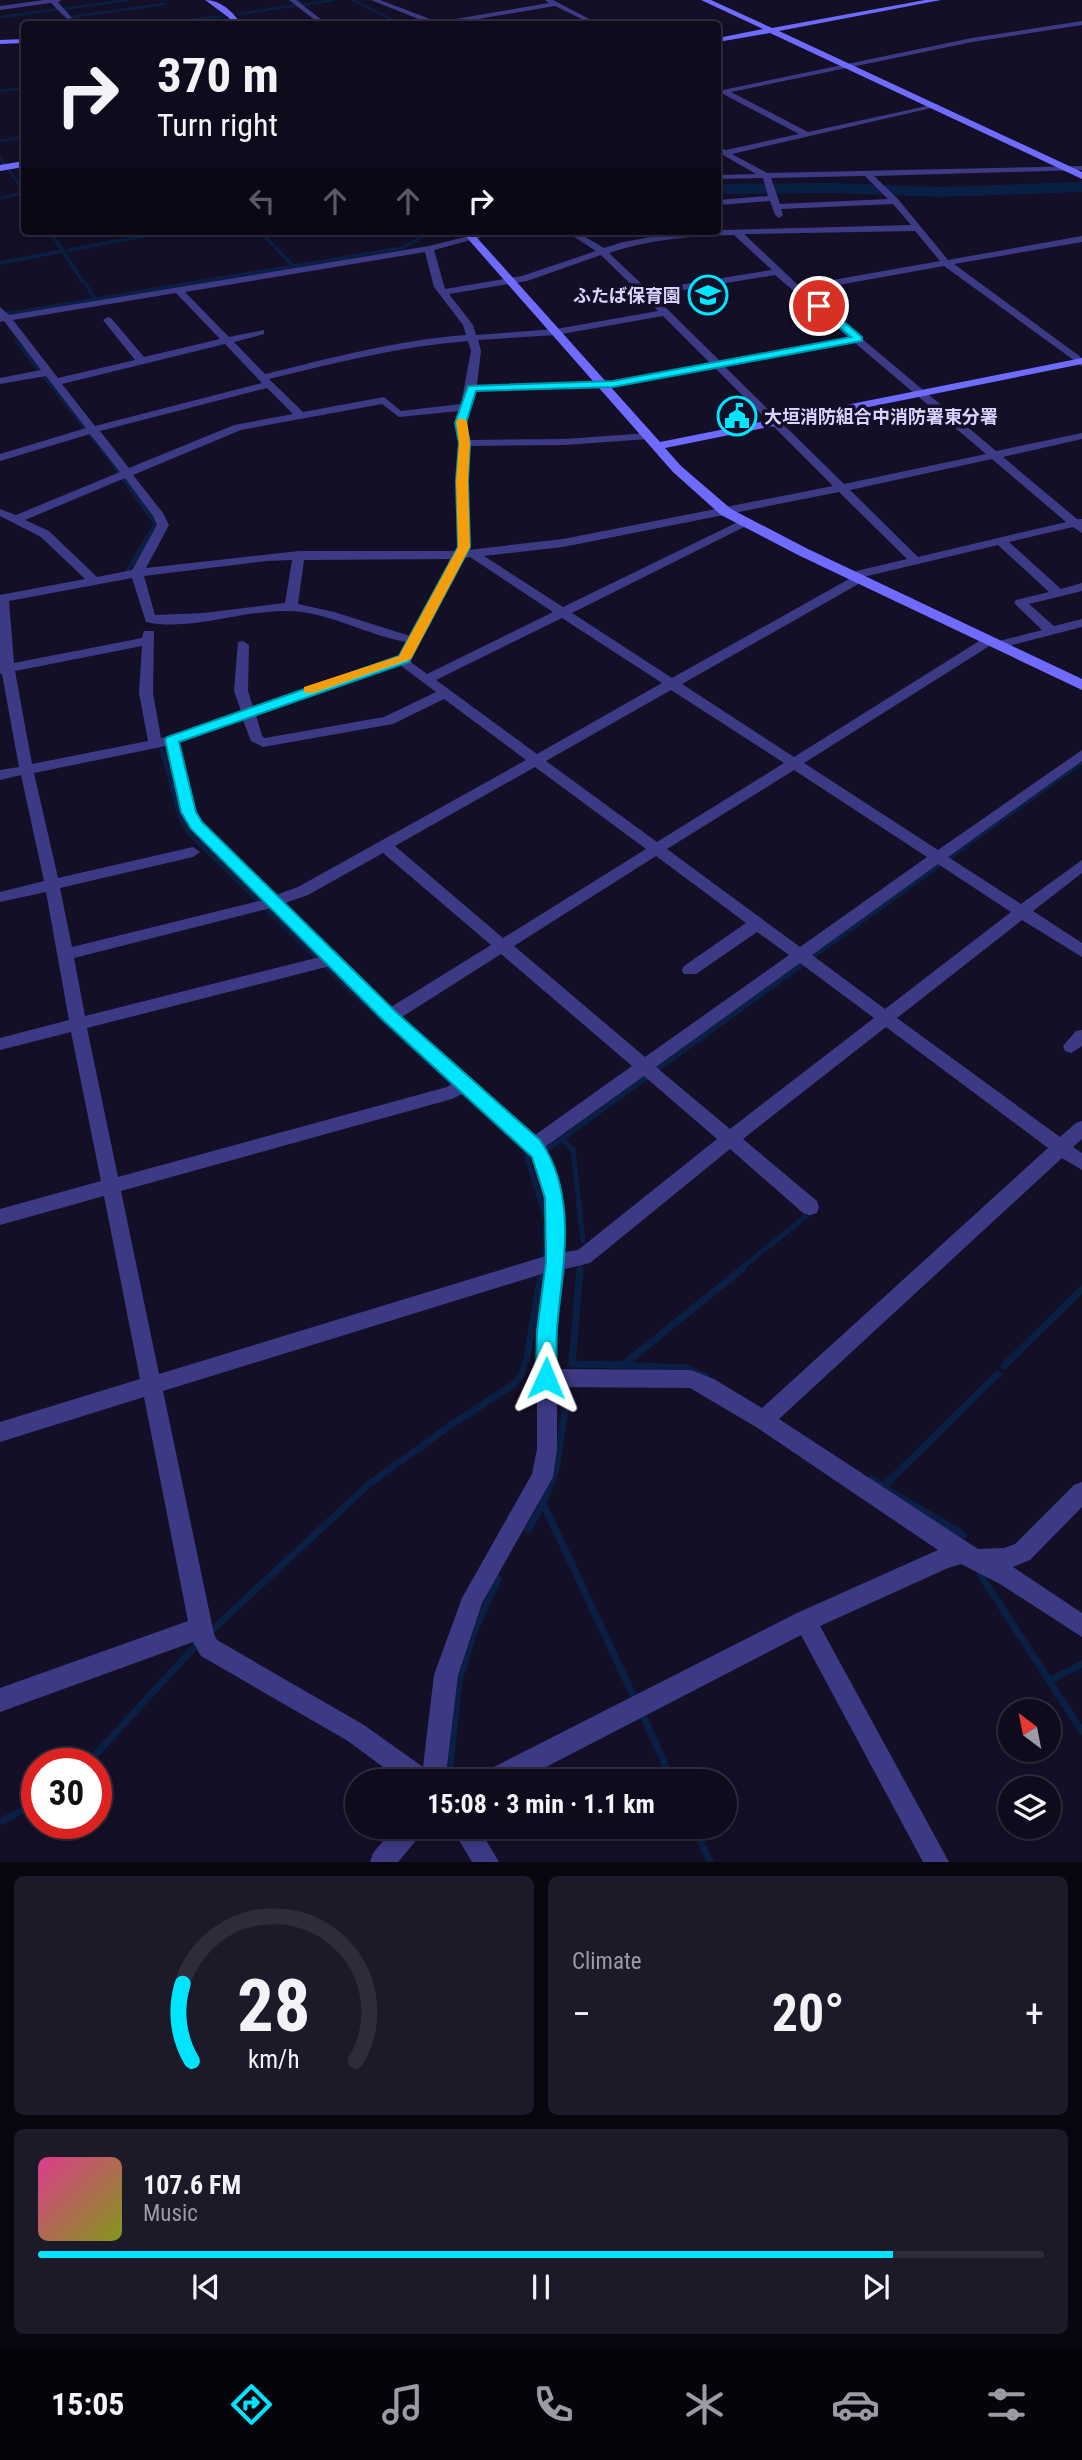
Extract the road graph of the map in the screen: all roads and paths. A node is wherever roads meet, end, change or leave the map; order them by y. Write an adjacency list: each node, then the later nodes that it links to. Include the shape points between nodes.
1 (52, 0): 2 (street); 9 (street); 10 (street)
2 (60, 0)
3 (209, 0): 11 (street)
4 (292, 0): 12 (street)
5 (374, 0): 13 (street)
6 (705, 0): 17 (street)
7 (937, 0): 17 (street)
8 (553, 1): 14 (street); 15 (street)
9 (0, 8)
10 (69, 18)
11 (235, 21)
12 (320, 21)
13 (430, 21)
14 (453, 21)
15 (590, 21)
16 (1082, 23): 21 (street)
17 (771, 30): 18 (street); 21 (street)
18 (722, 39)
19 (21, 41): 20 (street)
20 (0, 42)
21 (850, 66): 22 (street); 24 (street)
22 (721, 91)
23 (721, 92): 25 (street)
24 (936, 106): 25 (street); 30 (street)
25 (807, 135): 26 (street)
26 (721, 151): 32 (street)
27 (21, 164): 28 (street)
28 (0, 168)
29 (1082, 168): 30 (street)
30 (1067, 169): 31 (street); 33 (street)
31 (868, 174): 32 (street); 35 (street)
32 (766, 176): 34 (street); 37 (street)
33 (1082, 176)
34 (721, 177)
35 (895, 201): 37 (street); 38 (street)
36 (721, 203): 37 (street)
37 (775, 203): 39 (street)
38 (918, 228): 39 (street); 50 (street)
39 (785, 230): 40 (street)
40 (735, 231): 41 (street); 51 (street)
41 (721, 232)
42 (469, 235): 48 (street); 52 (street)
43 (576, 235): 49 (street)
44 (654, 235): 46 (street)
45 (683, 235): 46 (street)
46 (657, 237): 49 (street)
47 (1082, 239): 50 (street)
48 (429, 249): 53 (street); 55 (street)
49 (603, 251): 52 (street); 56 (street)
50 (946, 263): 54 (street); 66 (street)
51 (777, 272): 54 (street); 56 (street)
52 (511, 281): 55 (street); 61 (street)
53 (177, 289): 58 (street); 64 (street)
54 (799, 289): 63 (street)
55 (443, 292): 62 (street, via 468,325)
56 (646, 293): 57 (street)
57 (665, 313): 61 (street); 67 (street)
58 (2, 316): 68 (street)
59 (108, 320): 65 (street)
60 (261, 332): 64 (street)
61 (556, 332): 62 (street); 72 (street)
62 (472, 338): 70 (street, via 361,354); 73 (street)
63 (859, 339): 67 (street); 74 (street)
64 (228, 340): 65 (street); 70 (street)
65 (142, 361): 71 (street)
66 (1081, 362): 74 (street)
67 (717, 365): 72 (street); 77 (street)
68 (49, 372): 69 (street); 71 (street)
69 (0, 381)
70 (266, 381): 76 (street); 78 (street)
71 (56, 383): 78 (street)
72 (602, 384): 73 (street); 80 (street)
73 (471, 388): 75 (street)
74 (923, 393): 77 (street); 82 (street)
75 (466, 407): 76 (street, via 399,414 384,400); 81 (street, via 461,423)
76 (300, 415): 84 (street, via 238,427)
77 (776, 422): 80 (street); 85 (street)
78 (93, 430): 83 (street); 84 (street)
79 (1082, 436): 82 (street)
80 (653, 441): 81 (street); 87 (street)
81 (464, 443): 92 (street)
82 (996, 454): 85 (street); 90 (street)
83 (0, 458)
84 (128, 475): 88 (street); 95 (street, via 163,525)
85 (843, 488): 87 (street); 94 (street)
86 (0, 512): 88 (street)
87 (726, 512): 89 (street); 92 (street, via 563,543)
88 (17, 519): 97 (street, via 45,534)
89 (744, 523): 96 (street); 102 (street)
90 (1080, 524): 91 (street)
91 (1000, 540): 94 (street); 99 (street)
92 (467, 554): 93 (street); 102 (street); 106 (street)
93 (299, 555): 95 (street); 101 (street)
94 (915, 561): 96 (street)
95 (137, 573): 97 (street); 103 (street)
96 (855, 577): 108 (street); 113 (street)
97 (94, 581): 100 (street)
98 (1082, 587): 99 (street)
99 (1058, 593): 105 (street, via 1020,603)
100 (1, 599): 111 (street)
101 (291, 607): 103 (street); 106 (street, via 336,614)
102 (562, 613): 112 (street); 113 (street)
103 (150, 619): 107 (street)
104 (1082, 623): 105 (street)
105 (1051, 631): 108 (street)
106 (413, 640): 110 (street)
107 (148, 641): 111 (street); 117 (street, via 146,693)
108 (993, 643): 114 (street); 120 (street)
109 (243, 645): 116 (street, via 241,691)
110 (404, 659): 112 (street); 116 (street)
111 (5, 669): 121 (street)
112 (427, 679): 115 (street)
113 (672, 684): 119 (street); 120 (street)
114 (1082, 685)
115 (445, 693): 116 (street, via 388,721 274,742 256,738); 119 (street)
116 (247, 713): 117 (street)
117 (163, 741): 121 (street); 130 (street, via 197,826)
118 (1082, 754): 126 (street)
119 (536, 761): 123 (street); 124 (street)
120 (794, 764): 124 (street); 126 (street)
121 (27, 769): 122 (street); 128 (street)
122 (0, 775)
123 (384, 846): 130 (street, via 303,891); 133 (street)
124 (657, 849): 132 (street); 133 (street)
125 (193, 852): 128 (street)
126 (941, 860): 131 (street); 136 (street)
127 (1082, 865): 131 (street)
128 (52, 884): 129 (street); 135 (street)
129 (0, 897)
130 (273, 902): 135 (street); 137 (street)
131 (1023, 911): 134 (street); 140 (street)
132 (757, 924): 136 (street); 138 (street)
133 (501, 947): 139 (street); 143 (street)
134 (1082, 950)
135 (65, 954): 141 (street)
136 (804, 959): 140 (street); 143 (street)
137 (332, 960): 139 (street); 141 (street)
138 (690, 970)
139 (390, 1016): 144 (street)
140 (886, 1017): 146 (street); 148 (street)
141 (78, 1025): 142 (street); 150 (street)
142 (0, 1044)
143 (643, 1067): 146 (street); 147 (street)
144 (466, 1083): 147 (street); 150 (street, via 452,1092)
145 (1082, 1128): 148 (street)
146 (730, 1139): 151 (street); 153 (street, via 583,1257)
147 (534, 1145): 153 (street, via 554,1198)
148 (1061, 1148): 149 (street); 156 (street)
149 (1082, 1163)
150 (111, 1186): 152 (street); 155 (street)
151 (810, 1207)
152 (0, 1217)
153 (556, 1262): 154 (street); 155 (street)
154 (546, 1378): 156 (street, via 691,1380); 165 (street, via 547,1449 542,1477 469,1609 446,1675)
155 (150, 1386): 157 (street); 162 (street)
156 (763, 1420): 159 (street)
157 (0, 1432)
158 (1082, 1492): 159 (street, via 1022,1552 1004,1559)
159 (970, 1556): 160 (street, via 939,1560); 161 (street)
160 (805, 1621): 166 (street); 171 (street)
161 (1082, 1626)
162 (200, 1628): 163 (street); 164 (street, via 209,1647 356,1733)
163 (0, 1700)
164 (406, 1769)
165 (435, 1769)
166 (516, 1769)
167 (401, 1839): 169 (street)
168 (471, 1839): 170 (street)
169 (382, 1861)
170 (487, 1861)
171 (937, 1861)

